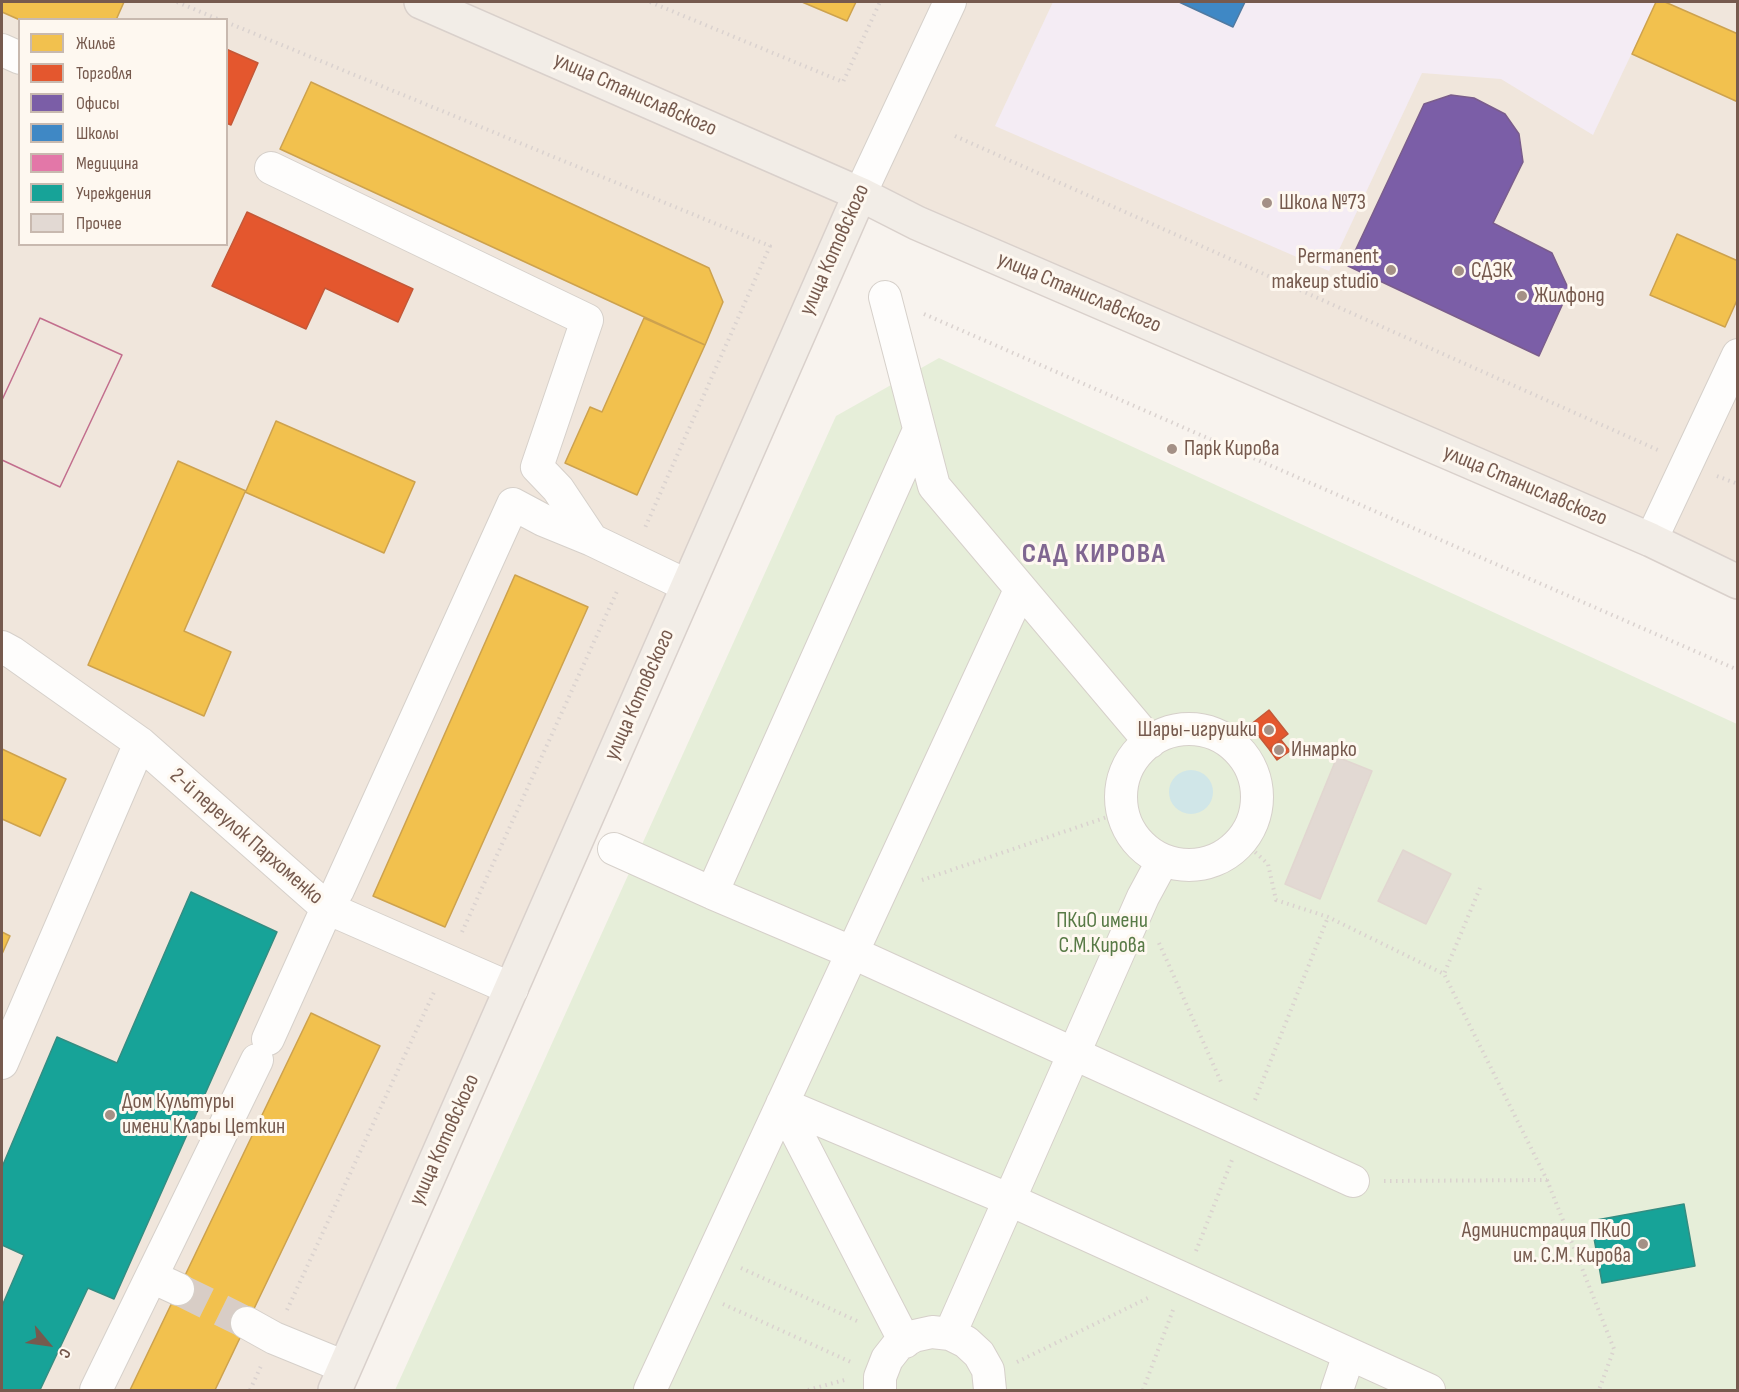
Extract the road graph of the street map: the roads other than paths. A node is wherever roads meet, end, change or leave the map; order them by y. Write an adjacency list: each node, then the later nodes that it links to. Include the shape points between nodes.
1 (421, 2): 6 (main road, улица Станиславского)
2 (950, 2): 6 (street, улица Котовского)
3 (2, 50): 4 (street)
4 (18, 57)
5 (271, 168): 10 (street, via 587,320 537,467 558,489)
6 (860, 194): 11 (main road, улица Станиславского, via 917,223); 13 (main road, улица Котовского)
7 (885, 297): 9 (street)
8 (1737, 355): 11 (street)
9 (919, 430): 14 (street, via 934,486); 20 (street)
10 (592, 540): 13 (street); 21 (street, via 513,504)
11 (1651, 540): 12 (main road, улица Станиславского)
12 (1737, 582)
13 (688, 586): 23 (main road, улица Котовского)
14 (1020, 590): 16 (street); 22 (street)
15 (2, 647): 17 (street, 2-й переулок Пархоменко)
16 (1150, 742): 19 (street, via 1138,751 1127,769 1121,790 1122,812 1144,849); 19 (street, via 1179,729 1203,730 1225,738 1243,754 1254,775 1257,798 1253,822 1226,855 1184,865)
17 (140, 743): 21 (street, 2-й переулок Пархоменко); 25 (street)
18 (614, 849): 20 (street)
19 (1163, 860): 24 (street)
20 (712, 892): 22 (street)
21 (327, 908): 23 (street, 2-й переулок Пархоменко); 36 (street, via 262,1050 165,1283)
22 (851, 952): 24 (street); 26 (street)
23 (512, 989): 34 (main road, улица Котовского)
24 (1074, 1054): 27 (street); 28 (street)
25 (3, 1055)
26 (782, 1104): 28 (street); 31 (street); 37 (street)
27 (1353, 1181)
28 (1010, 1200): 30 (street); 32 (street)
29 (247, 1323): 34 (street)
30 (950, 1334): 31 (street); 35 (street, via 979,1354)
31 (893, 1337): 33 (street, via 898,1345)
32 (1349, 1354): 38 (street); 39 (street)
33 (871, 1377)
34 (340, 1379)
35 (997, 1381)
36 (96, 1390)
37 (650, 1390)
38 (1337, 1390)
39 (1429, 1390)

